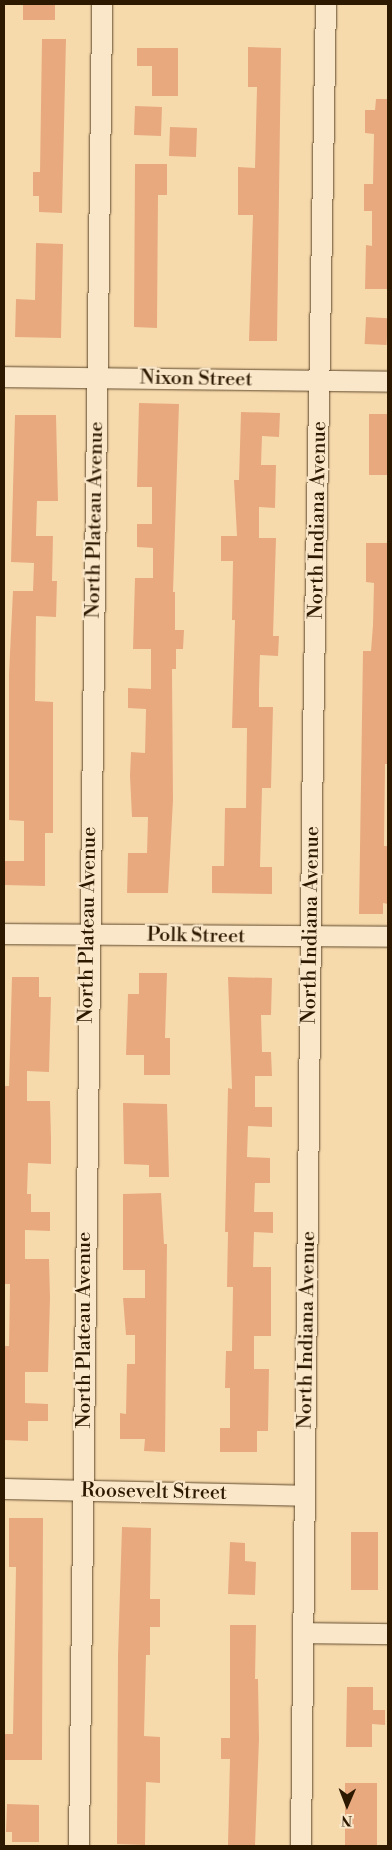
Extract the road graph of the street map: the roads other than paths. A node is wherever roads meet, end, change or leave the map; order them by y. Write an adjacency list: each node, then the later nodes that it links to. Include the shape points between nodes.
1 (102, 4): 4 (street, North Plateau Avenue)
2 (326, 4): 5 (street, North Indiana Avenue)
3 (4, 377): 4 (street, Nixon Street)
4 (97, 378): 5 (street, Nixon Street); 8 (street, North Plateau Avenue)
5 (320, 381): 6 (street, Nixon Street); 9 (street, North Indiana Avenue)
6 (388, 382)
7 (4, 934): 8 (street, Polk Street)
8 (88, 934): 9 (street, Polk Street); 12 (street, North Plateau Avenue)
9 (311, 937): 10 (street, Polk Street); 13 (street, North Indiana Avenue)
10 (388, 938)
11 (4, 1489): 12 (street, Roosevelt Street)
12 (83, 1491): 13 (street, Roosevelt Street); 16 (street, North Plateau Avenue)
13 (305, 1496): 14 (street, North Indiana Avenue)
14 (303, 1634): 15 (street); 17 (street, North Indiana Avenue)
15 (388, 1634)
16 (79, 1846)
17 (301, 1846)

